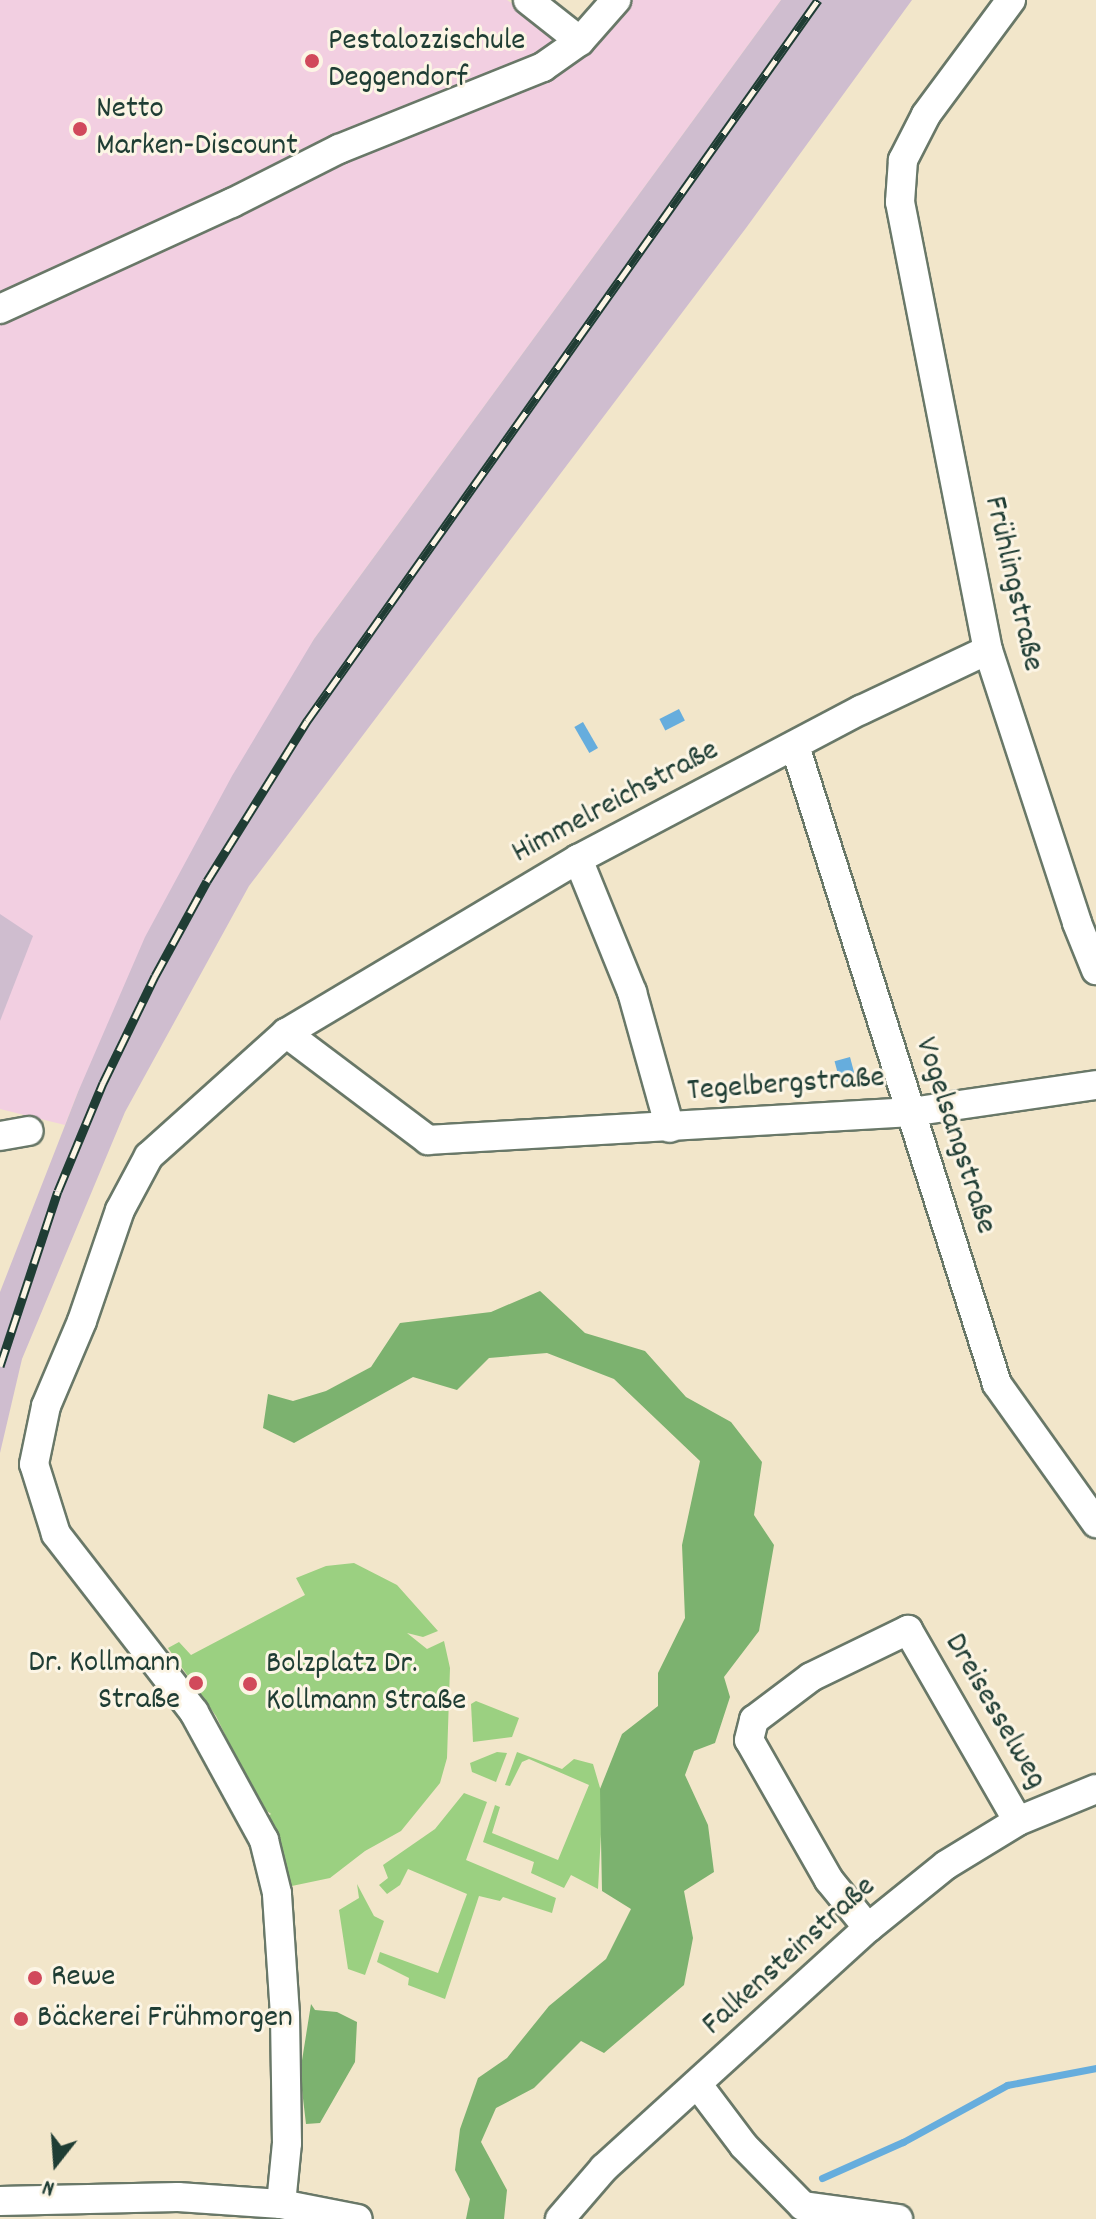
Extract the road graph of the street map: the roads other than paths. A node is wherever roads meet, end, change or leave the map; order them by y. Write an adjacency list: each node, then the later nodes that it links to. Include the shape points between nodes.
1 (528, 0): 4 (street)
2 (616, 0): 4 (street)
3 (1011, 0): 6 (street, Frühlingstraße, via 926,115 903,160 900,202)
4 (580, 41): 5 (street, via 543,67 339,149)
5 (0, 309)
6 (988, 650): 7 (street, Himmelreichstraße); 9 (street, Frühlingstraße)
7 (795, 746): 8 (street, Himmelreichstraße); 12 (street, Vogelsangstraße)
8 (578, 859): 10 (street, Himmelreichstraße); 13 (street, Tegelbergstraße, via 632,992)
9 (1096, 970)
10 (286, 1033): 13 (street, Tegelbergstraße, via 428,1140); 22 (street, Himmelreichstraße, via 149,1156 120,1210 46,1406 34,1464 56,1534 194,1712 264,1840 277,1893 285,2015 287,2143)
11 (1096, 1085): 12 (street, Tegelbergstraße)
12 (911, 1112): 13 (street, Tegelbergstraße); 16 (street, Vogelsangstraße, via 997,1384)
13 (670, 1128)
14 (29, 1131): 15 (street)
15 (0, 1136)
16 (1096, 1523)
17 (1096, 1789): 18 (street, Falkensteinstraße)
18 (1018, 1821): 19 (street, Falkensteinstraße, via 946,1865); 19 (street, Dreisesselweg, via 908,1630 811,1677 754,1720 749,1740 829,1880)
19 (868, 1928): 20 (street, Falkensteinstraße)
20 (698, 2085): 24 (street, Falkensteinstraße, via 604,2168); 25 (street, via 744,2146 803,2206)
21 (0, 2201): 22 (street, via 178,2197)
22 (281, 2204): 23 (street)
23 (358, 2219)
24 (560, 2219)
25 (898, 2219)

